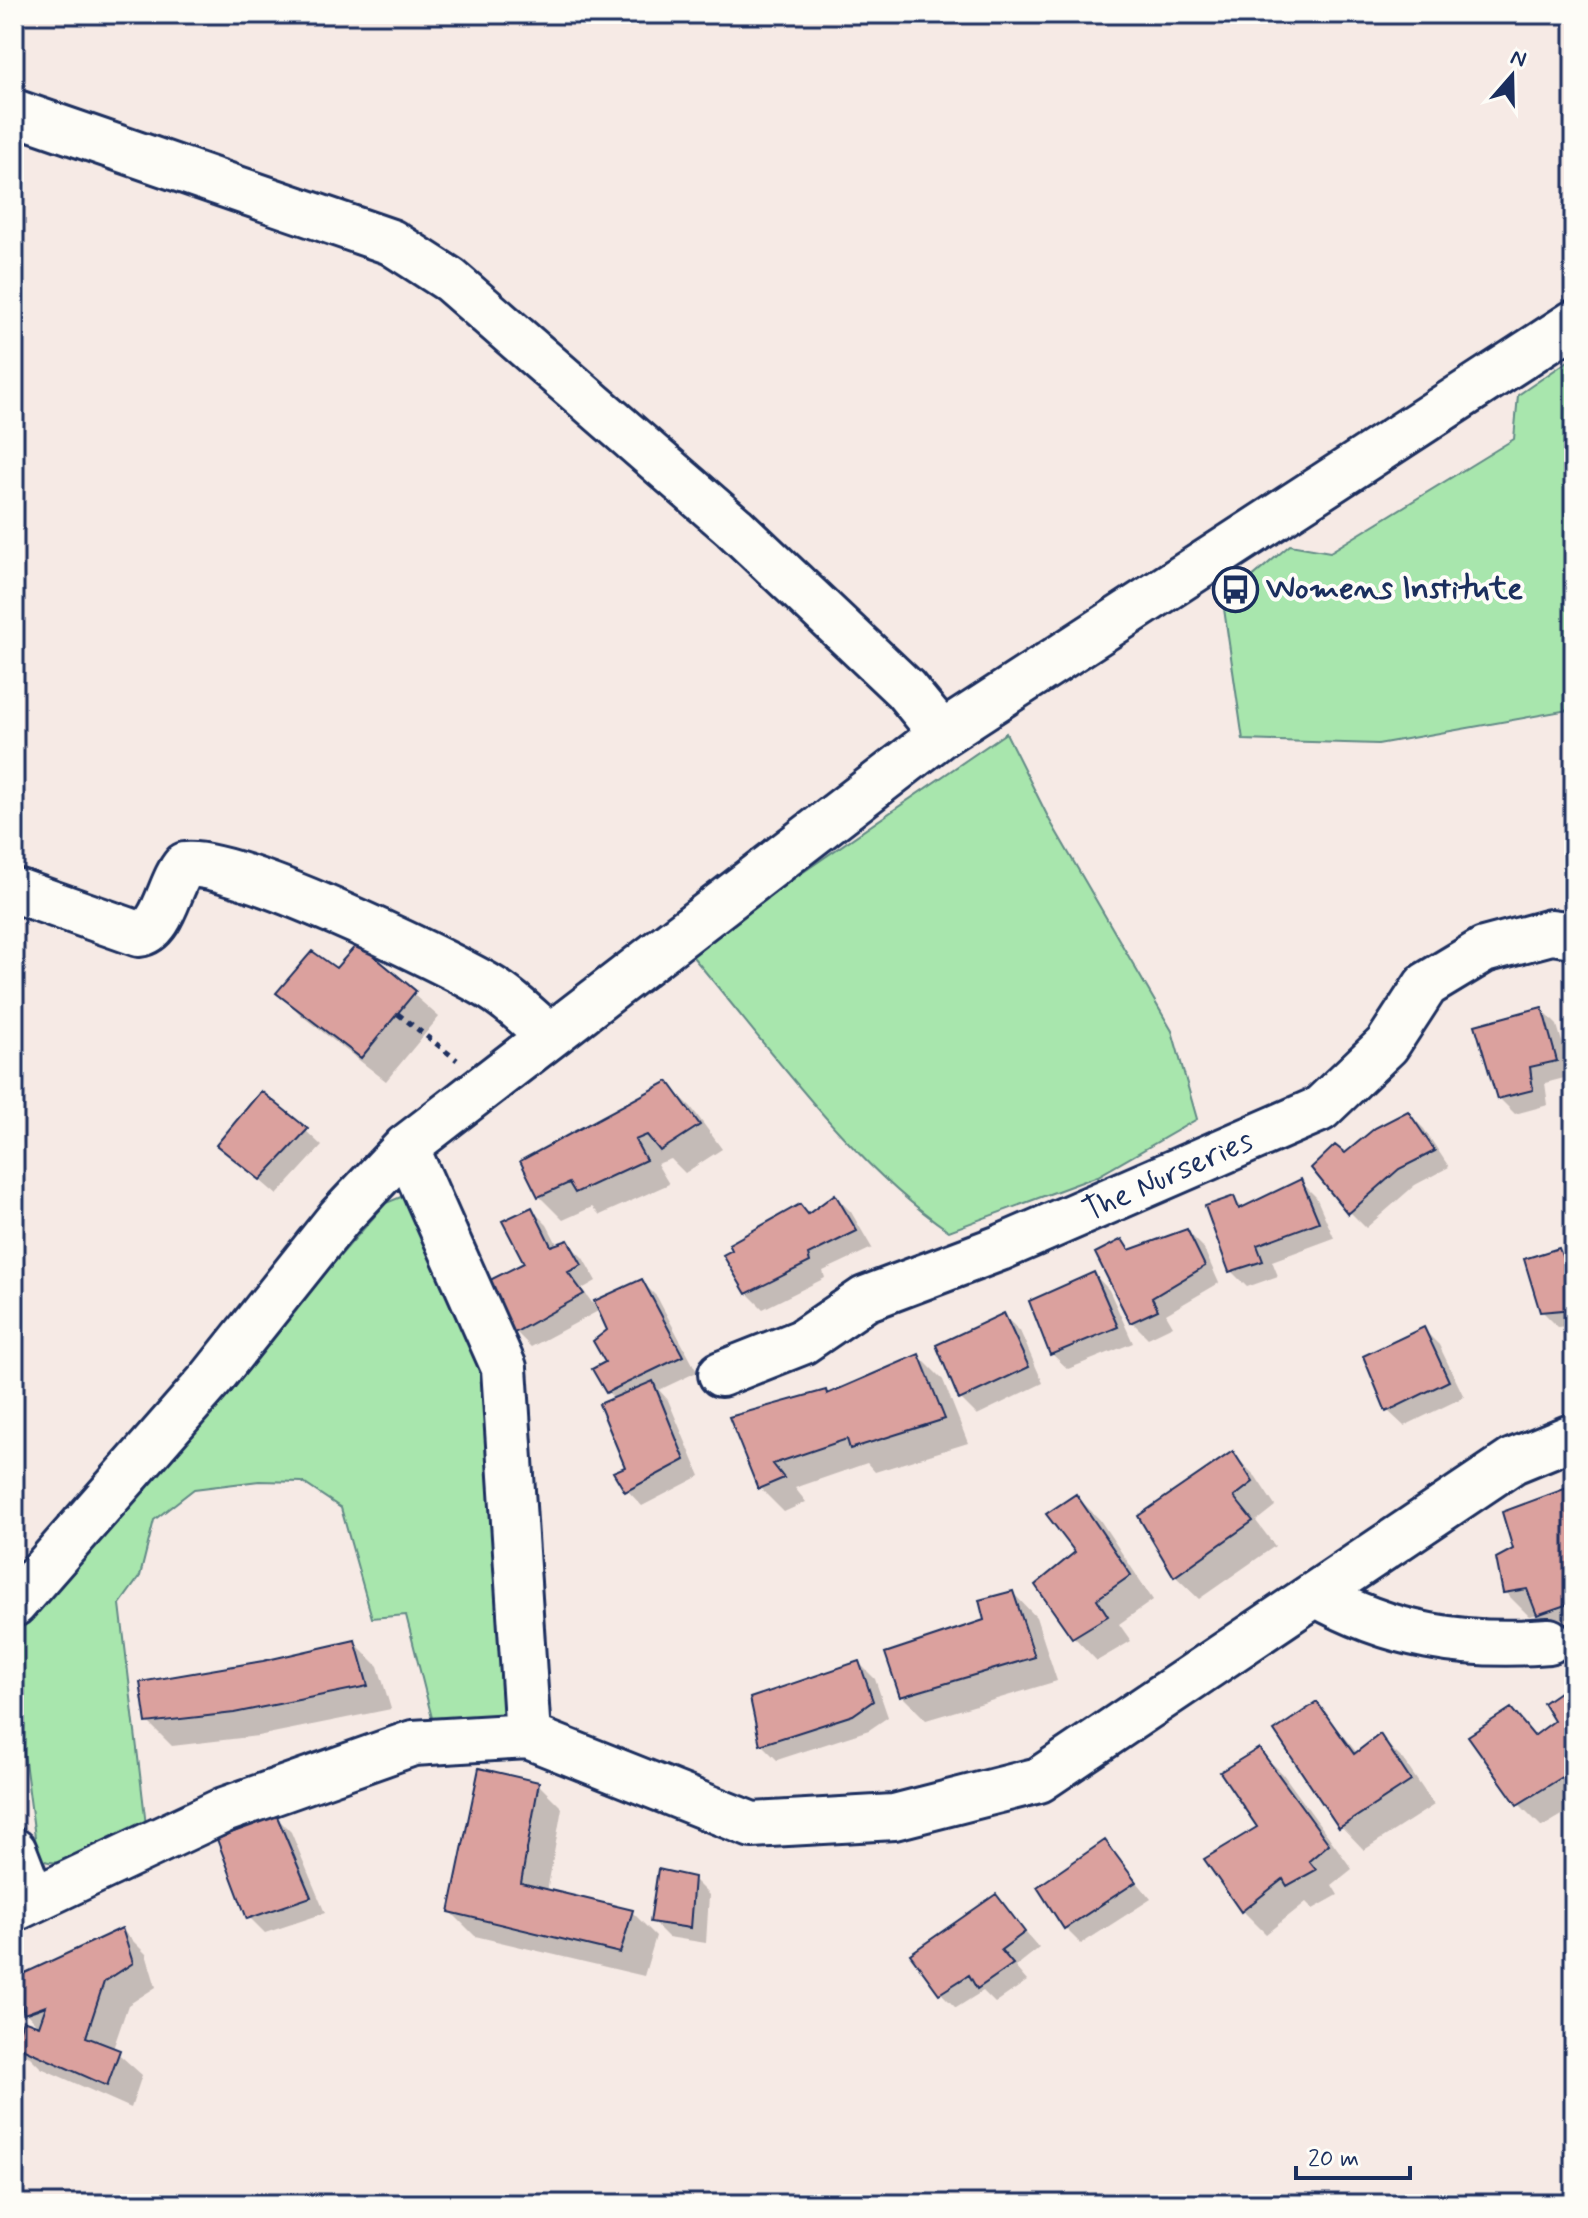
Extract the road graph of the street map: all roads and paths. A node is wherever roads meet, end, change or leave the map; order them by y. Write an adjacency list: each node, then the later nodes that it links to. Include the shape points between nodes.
1 (14, 112): 3 (street, via 391,242 450,280 734,527 905,689)
2 (1574, 323): 3 (street)
3 (942, 734): 7 (street)
4 (20, 892): 7 (street, via 139,934 154,925 185,865 227,872 268,885 455,969 498,993)
5 (1574, 935): 10 (street, The Nurseries, via 1551,932 1484,950 1426,985 1387,1045 1320,1109 1013,1243 865,1299 802,1342)
6 (398, 1014): 8 (path, via 452,1054)
7 (548, 1035): 8 (street)
8 (481, 1088): 9 (street)
9 (406, 1147): 13 (street, via 340,1217 211,1379); 15 (street, via 504,1368)
10 (721, 1374)
11 (1574, 1436): 12 (street, via 1513,1461)
12 (1316, 1594): 14 (street, via 1363,1619 1415,1634); 15 (street, via 1039,1780 894,1817 752,1825)
13 (14, 1604)
14 (1549, 1641)
15 (528, 1736): 17 (street, via 413,1743 224,1810)
16 (14, 1851): 17 (street)
17 (24, 1905)

